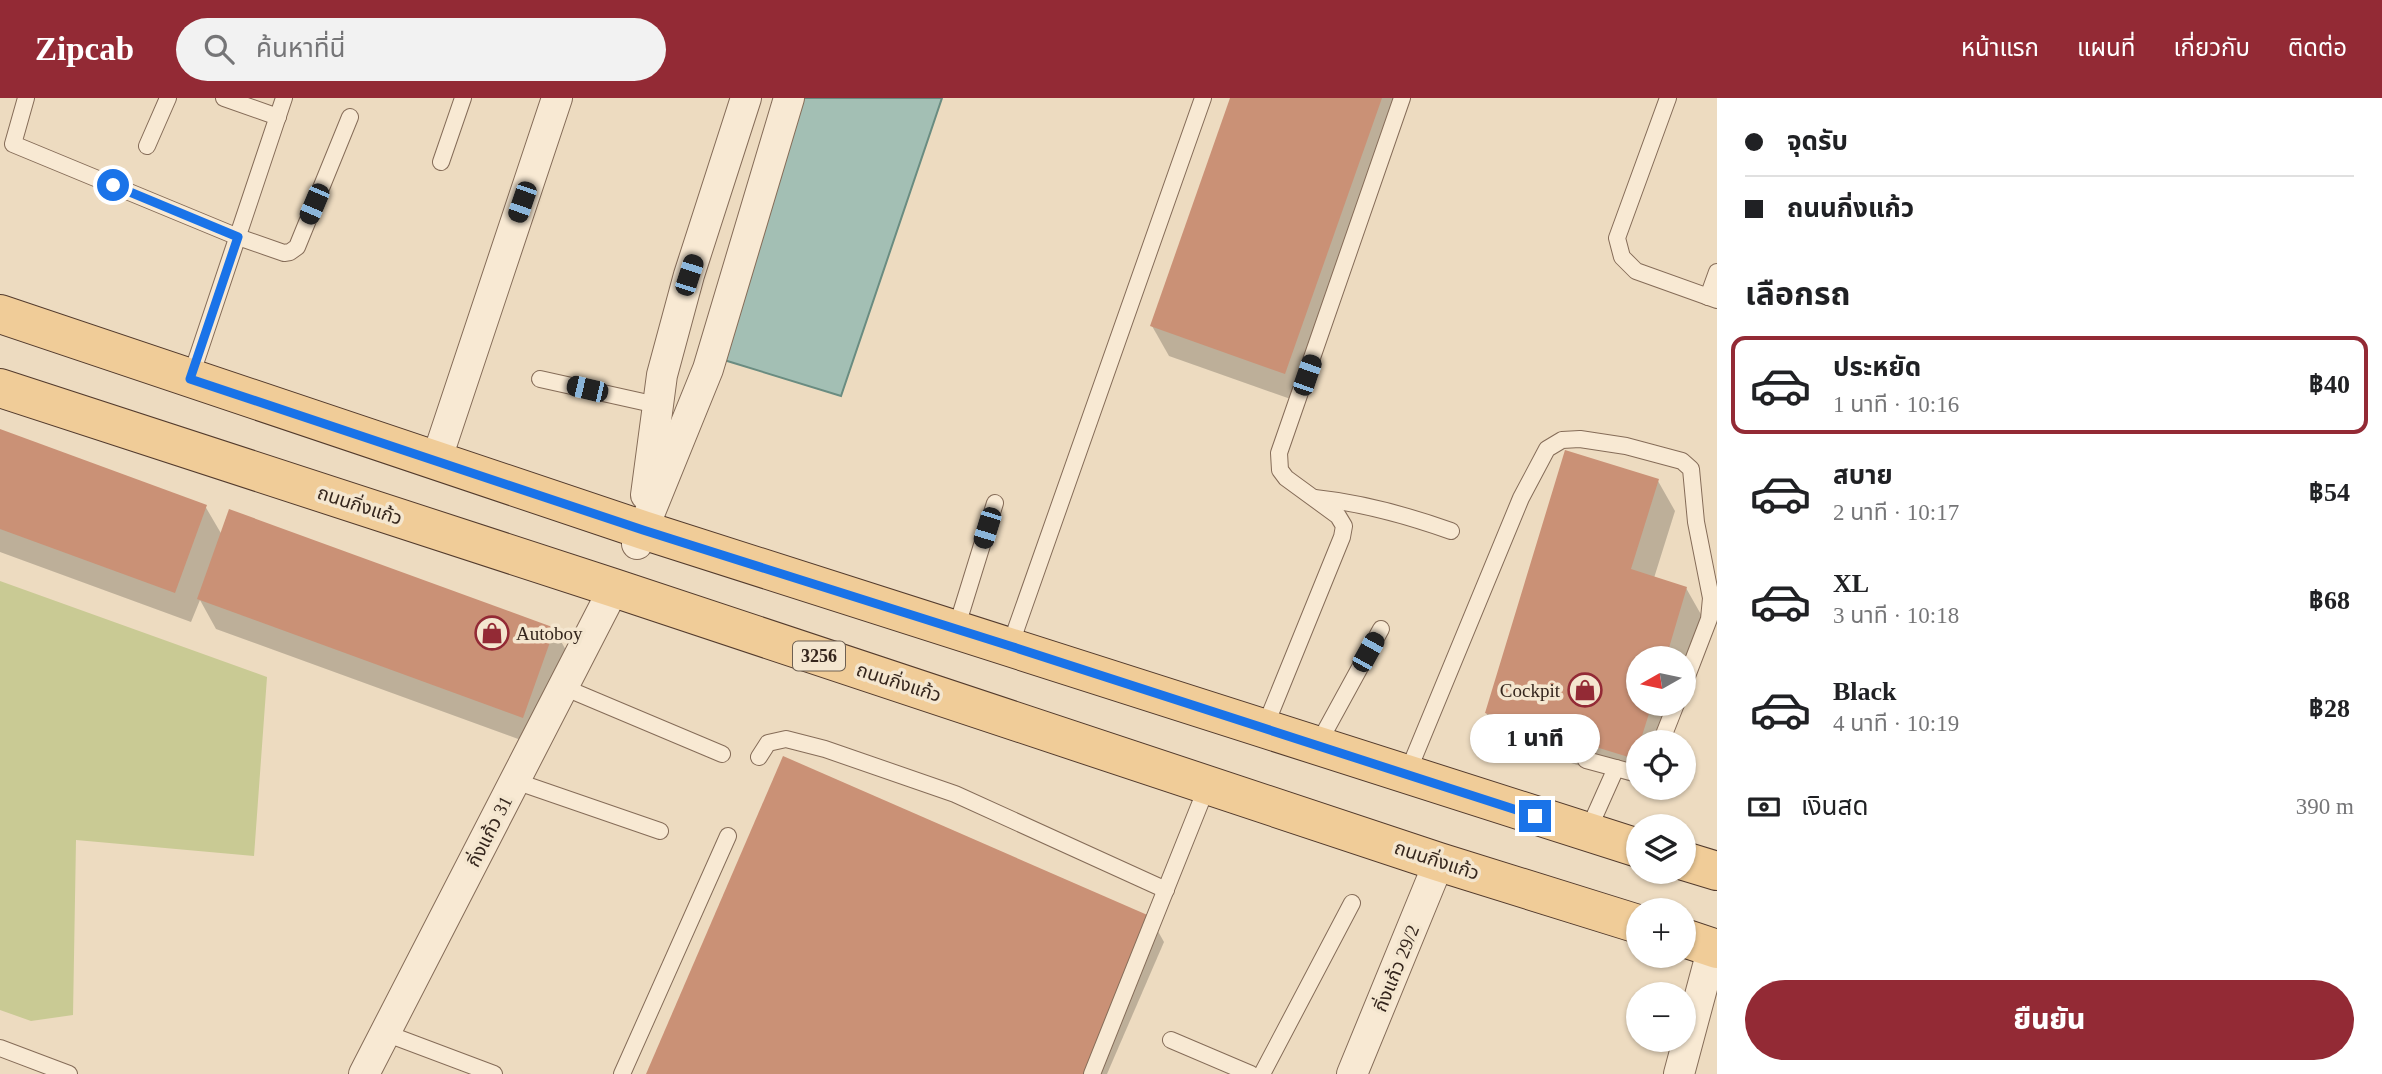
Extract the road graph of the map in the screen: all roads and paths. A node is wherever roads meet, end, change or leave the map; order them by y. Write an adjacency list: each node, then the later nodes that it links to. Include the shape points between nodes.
1 (26, 98): 16 (lane, via 13,144)
2 (168, 98): 14 (lane)
3 (224, 98): 12 (lane)
4 (285, 98): 12 (lane)
5 (463, 98): 15 (lane)
6 (557, 98): 24 (street)
7 (746, 98): 23 (street, via 689,275)
8 (789, 98): 28 (street, via 708,369)
9 (1203, 98): 32 (lane)
10 (1402, 98): 25 (lane, via 1279,453 1280,470 1286,478)
11 (1668, 98): 18 (lane, via 1617,238 1622,257 1636,271)
12 (278, 117): 16 (lane)
13 (350, 117): 16 (lane, via 297,247 284,253)
14 (147, 146)
15 (441, 162)
16 (238, 237): 20 (lane)
17 (1717, 272): 18 (lane)
18 (1712, 298)
19 (0, 314): 20 (main road)
20 (190, 379): 24 (main road)
21 (540, 379): 23 (lane)
22 (0, 388): 29 (main road, ถนนกิ่งแก้ว / 3256)
23 (657, 404): 28 (street)
24 (436, 461): 28 (main road)
25 (1313, 497): 27 (lane, via 1373,506); 35 (lane, via 1338,516 1342,537)
26 (995, 503): 30 (lane)
27 (1451, 531)
28 (640, 537): 30 (main road)
29 (614, 588): 34 (street, กิ่งแก้ว 31); 44 (main road, ถนนกิ่งแก้ว / 3256)
30 (956, 629): 32 (main road)
31 (1381, 629): 36 (lane)
32 (1010, 646): 35 (main road)
33 (1696, 653): 42 (lane, via 1709,619 1711,598 1691,469 1682,461 1626,446 1562,440 1547,449 1521,498)
34 (563, 687): 37 (lane); 43 (street, กิ่งแก้ว 31)
35 (1264, 729): 36 (main road)
36 (1317, 746): 42 (main road)
37 (722, 754)
38 (759, 757): 52 (lane, via 768,743 786,739 825,749 956,794)
39 (1586, 760): 40 (lane)
40 (1616, 768): 41 (lane); 46 (lane)
41 (1626, 771)
42 (1407, 774): 46 (main road)
43 (515, 781): 45 (lane); 56 (street, กิ่งแก้ว 31)
44 (1208, 784): 49 (main road, ถนนกิ่งแก้ว / 3256); 52 (lane)
45 (660, 831)
46 (1587, 833): 48 (main road)
47 (728, 836): 62 (lane)
48 (1626, 844)
49 (1439, 862): 54 (main road, ถนนกิ่งแก้ว / 3256); 66 (street, กิ่งแก้ว 29/2)
50 (1696, 865): 51 (main road)
51 (1717, 871)
52 (1166, 890): 63 (lane)
53 (1352, 903): 65 (lane)
54 (1626, 920)
55 (1704, 945): 67 (street)
56 (385, 1033): 60 (street, กิ่งแก้ว 31); 61 (lane)
57 (1171, 1040): 64 (lane)
58 (0, 1048): 59 (lane)
59 (69, 1074)
60 (364, 1074)
61 (494, 1074)
62 (622, 1074)
63 (1092, 1074)
64 (1251, 1074)
65 (1262, 1074)
66 (1352, 1074)
67 (1679, 1074)

